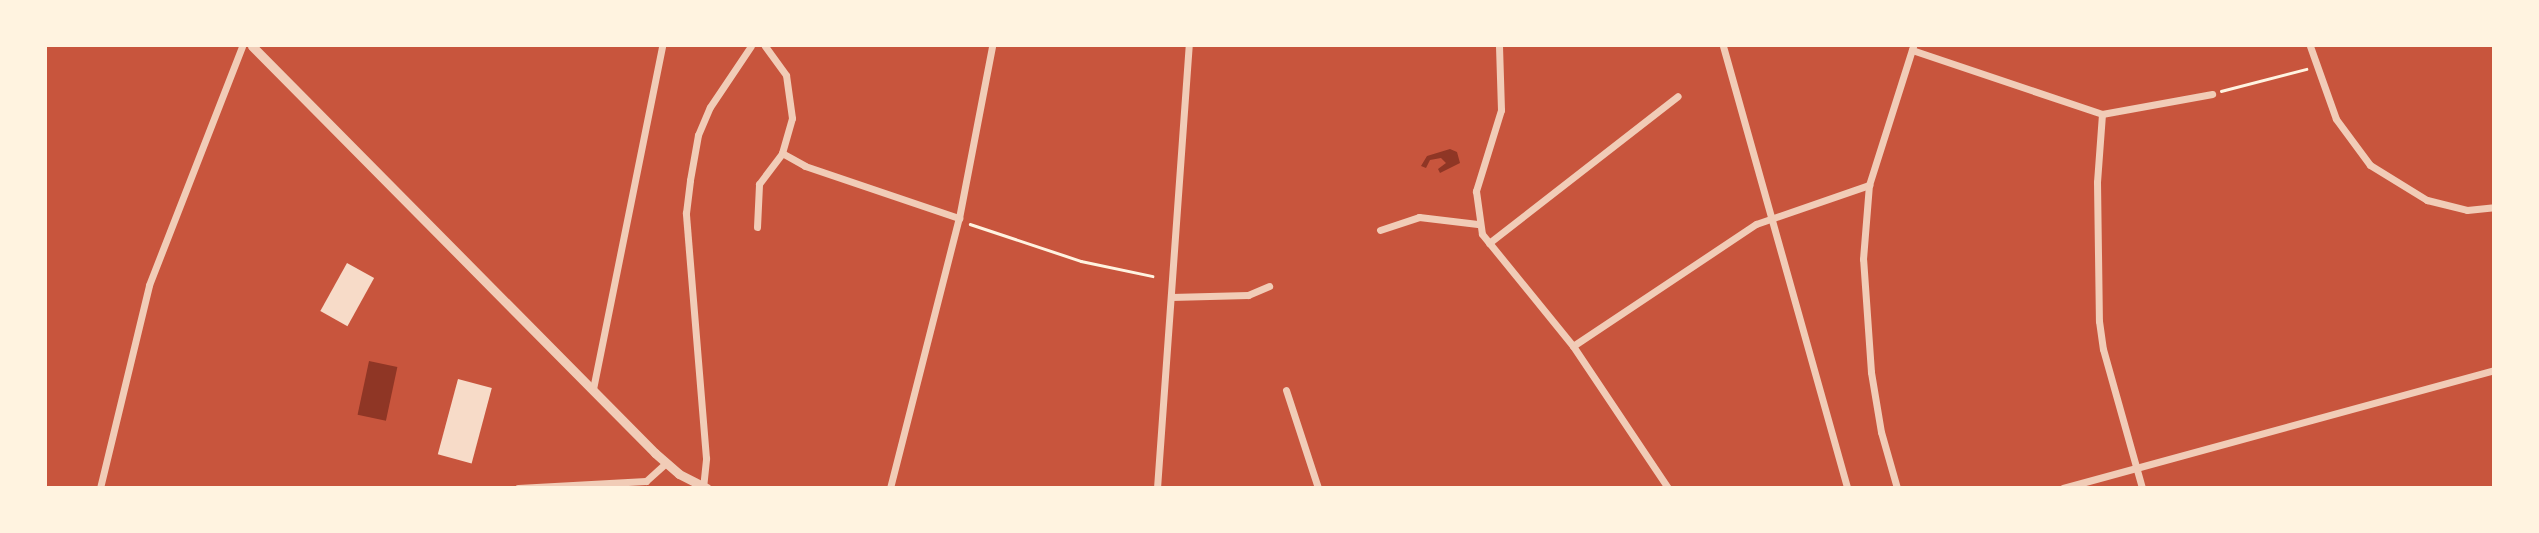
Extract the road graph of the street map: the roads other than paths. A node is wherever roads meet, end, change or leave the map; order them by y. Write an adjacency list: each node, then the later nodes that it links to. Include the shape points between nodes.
1 (242, 46): 33 (street, via 149,285)
2 (252, 46): 28 (street)
3 (662, 46): 28 (street)
4 (751, 46): 32 (street, via 710,107 698,135 686,213)
5 (765, 46): 15 (street, via 781,62 792,100)
6 (992, 46): 19 (street)
7 (1189, 46): 25 (street)
8 (1499, 46): 20 (street, via 1501,110 1476,191)
9 (1723, 46): 18 (street)
10 (2310, 46): 17 (street, via 2346,136 2371,165 2427,200 2467,210)
11 (1912, 48): 14 (street); 16 (street)
12 (2212, 94): 14 (street)
13 (1678, 96): 23 (street)
14 (2102, 114): 31 (street, via 2096,182 2099,321)
15 (782, 153): 19 (street, via 805,166); 21 (street, via 759,184)
16 (1868, 185): 18 (street); 40 (street, via 1863,309 1881,432)
17 (2494, 207)
18 (1769, 217): 26 (street); 39 (street, via 1785,256)
19 (959, 218): 35 (street)
20 (1478, 224): 22 (street, via 1419,218); 23 (street)
21 (757, 227)
22 (1380, 230)
23 (1489, 243): 26 (street)
24 (1269, 286): 25 (street, via 1248,295)
25 (1171, 297): 36 (street)
26 (1573, 346): 38 (street)
27 (2494, 370): 31 (street)
28 (593, 389): 30 (street)
29 (1286, 390): 37 (street)
30 (666, 463): 32 (street); 34 (street, via 646,481)
31 (2135, 468): 41 (street); 42 (street)
32 (705, 487)
33 (100, 488)
34 (518, 488)
35 (890, 488)
36 (1157, 488)
37 (1318, 488)
38 (1668, 488)
39 (1847, 488)
40 (1898, 488)
41 (2063, 488)
42 (2142, 488)

